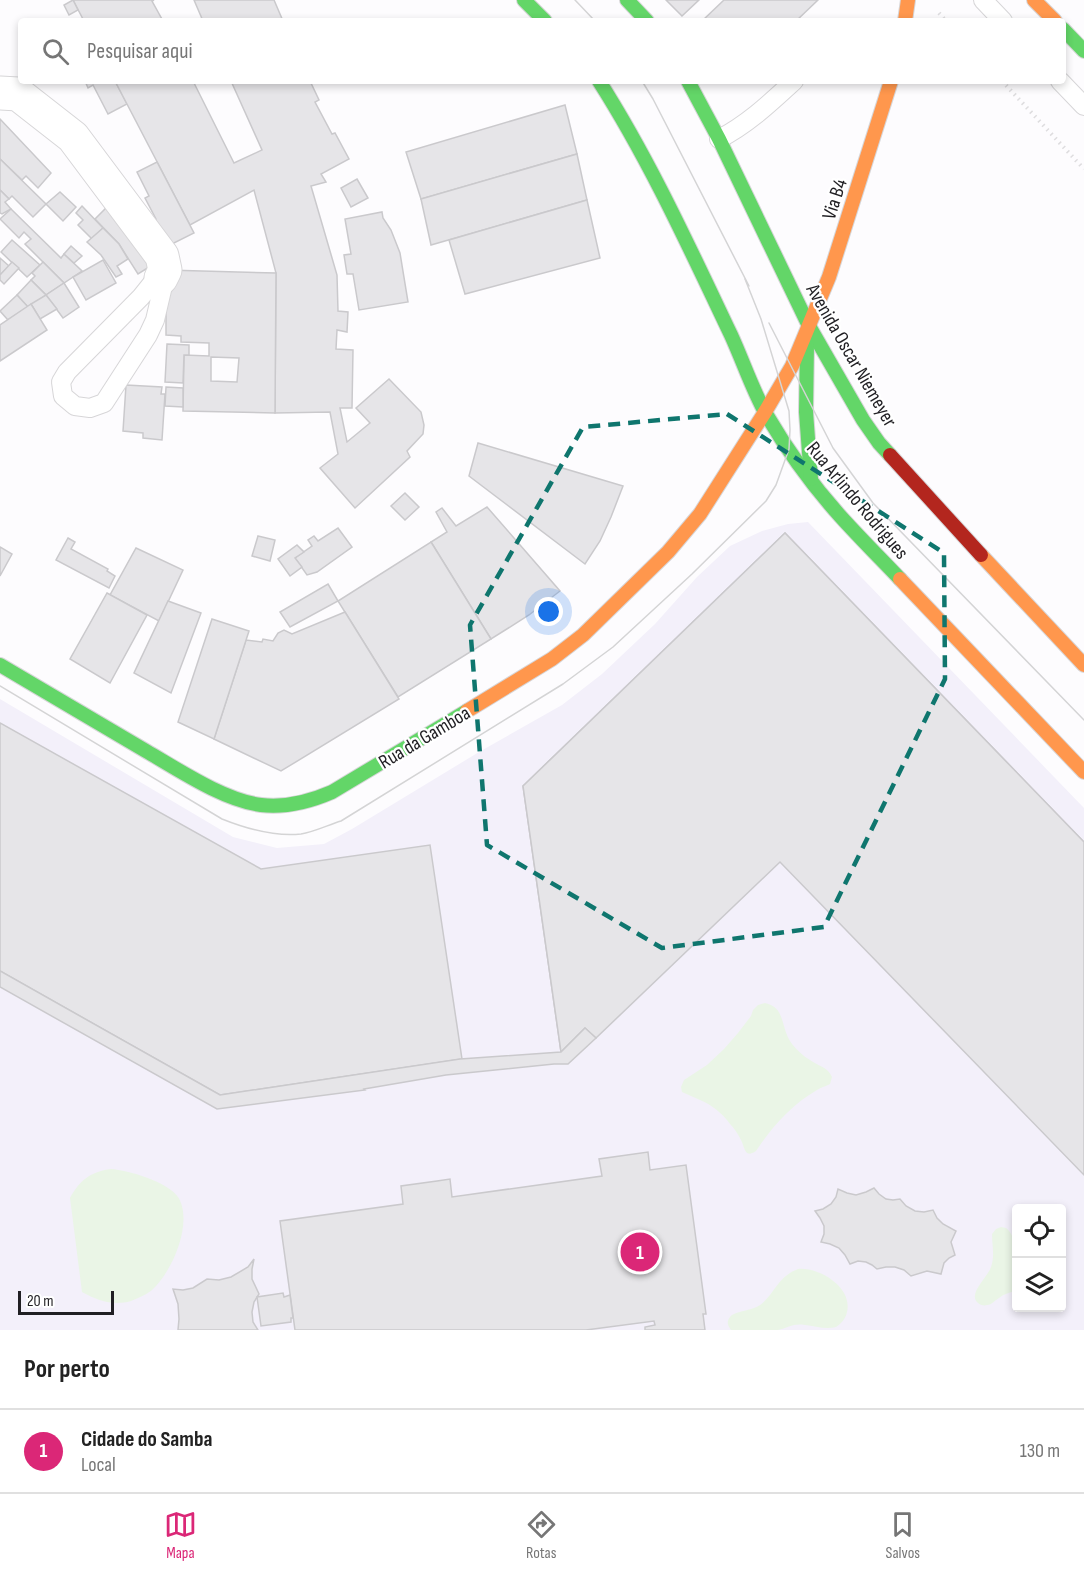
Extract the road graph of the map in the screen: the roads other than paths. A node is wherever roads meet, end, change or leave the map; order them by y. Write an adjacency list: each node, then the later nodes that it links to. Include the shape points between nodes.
1 (524, 0): 6 (main road)
2 (627, 0): 7 (main road)
3 (908, 0): 8 (main road)
4 (982, 0): 9 (lane)
5 (1034, 0): 10 (main road)
6 (542, 18)
7 (644, 18)
8 (905, 18)
9 (1000, 18)
10 (1052, 18)
11 (1066, 32): 12 (main road)
12 (1084, 51)
13 (601, 84): 23 (main road, Rua Arlindo Rodrigues, via 682,233)
14 (690, 84): 20 (main road, Avenida Oscar Niemeyer)
15 (792, 84): 20 (lane, via 749,121)
16 (890, 84): 22 (main road, Via B4, via 829,277)
17 (1063, 84): 19 (lane)
18 (0, 93): 21 (street, via 18,94 73,136 162,256 165,270)
19 (1084, 106)
20 (719, 139): 22 (main road, Avenida Oscar Niemeyer)
21 (161, 278): 21 (lane, via 67,372 61,382 63,396 75,406 90,408 104,404 155,320 163,286)
22 (809, 326): 23 (main road, Via B4, via 792,366); 24 (main road, via 805,393); 26 (main road, Avenida Oscar Niemeyer, via 879,443)
23 (765, 412): 24 (main road, Rua Arlindo Rodrigues); 25 (main road, Rua da Gamboa, via 700,514 668,552 583,635 510,685 311,801 260,805 225,794)
24 (812, 481): 27 (main road, Rua Arlindo Rodrigues, via 839,515)
25 (0, 664)
26 (1084, 665)
27 (1084, 772)

